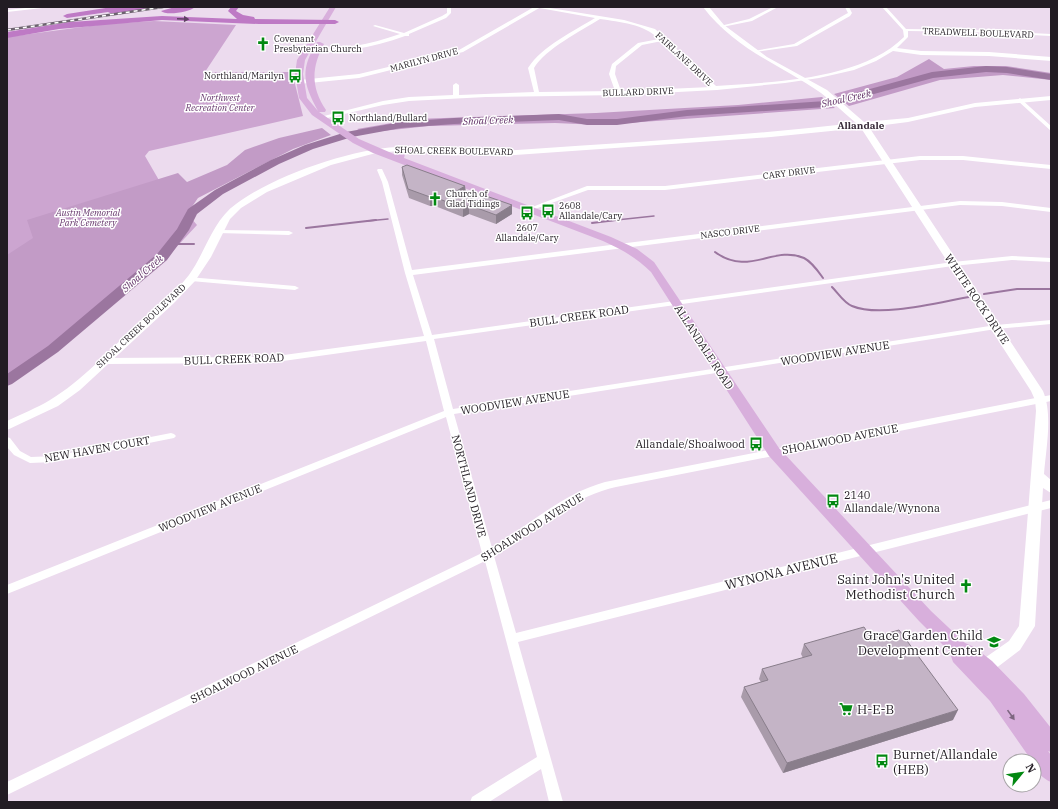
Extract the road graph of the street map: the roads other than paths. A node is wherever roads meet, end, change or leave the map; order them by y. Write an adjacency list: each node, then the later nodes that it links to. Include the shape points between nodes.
1 (49, 7): 13 (street)
2 (144, 7): 22 (highway)
3 (180, 7): 11 (highway)
4 (191, 7): 11 (highway)
5 (449, 7): 27 (street, via 449,13 444,17)
6 (537, 7): 16 (street, FAIRLANE DRIVE); 37 (street, MARILYN DRIVE, via 461,51 359,76)
7 (706, 7): 21 (street, WHITE ROCK DRIVE)
8 (776, 7): 21 (street, via 750,20)
9 (847, 7): 31 (street, via 850,13 848,15 802,43)
10 (884, 7): 24 (street)
11 (130, 10): 15 (highway); 23 (highway); 26 (highway)
12 (331, 10): 18 (highway, via 316,18); 19 (main road)
13 (7, 11)
14 (235, 11): 18 (highway, via 254,19)
15 (59, 17)
16 (599, 17): 29 (street, FAIRLANE DRIVE, via 645,27); 41 (street, via 532,64 530,68)
17 (336, 19): 19 (highway); 33 (main road)
18 (301, 21): 19 (highway); 23 (highway, one-way to 18, via 162,18); 25 (highway, via 312,26)
19 (324, 21): 25 (main road)
20 (375, 26): 27 (street)
21 (722, 26): 31 (street, WHITE ROCK DRIVE)
22 (7, 27)
23 (60, 27): 26 (highway)
24 (905, 30): 28 (street, TREADWELL BOULEVARD); 30 (street, BULLARD DRIVE, via 906,37)
25 (317, 32): 32 (main road)
26 (7, 33)
27 (407, 35): 33 (street, via 337,51)
28 (1051, 35)
29 (664, 39): 39 (street, FAIRLANE DRIVE); 40 (street, via 640,44 614,65 612,74)
30 (892, 49): 34 (street, via 921,54 988,54); 35 (street, BULLARD DRIVE, via 868,63)
31 (756, 51): 35 (street, WHITE ROCK DRIVE)
32 (305, 52): 33 (street); 36 (main road, via 299,67)
33 (316, 52): 37 (main road, via 309,68)
34 (1051, 59)
35 (803, 79): 39 (street, BULLARD DRIVE); 46 (street, WHITE ROCK DRIVE, via 831,97)
36 (299, 82): 37 (street, MARILYN DRIVE); 45 (main road, via 306,101 315,113)
37 (309, 82): 45 (main road, via 314,98 324,112)
38 (456, 85): 42 (street)
39 (714, 88): 40 (street, BULLARD DRIVE)
40 (619, 93): 41 (street, BULLARD DRIVE)
41 (537, 95): 42 (street, BULLARD DRIVE)
42 (456, 97): 45 (street, BULLARD DRIVE, via 398,100)
43 (1051, 98): 44 (street, SHOAL CREEK BOULEVARD)
44 (1020, 100): 46 (street, SHOAL CREEK BOULEVARD, via 975,105 920,118); 47 (street)
45 (323, 117): 49 (main road)
46 (863, 126): 48 (street, SHOAL CREEK BOULEVARD, via 515,153 484,154); 51 (street, WHITE ROCK DRIVE)
47 (1051, 129)
48 (409, 149): 49 (street, SHOAL CREEK BOULEVARD); 50 (main road, via 401,152)
49 (376, 152): 50 (main road, ALLANDALE ROAD); 57 (street, SHOAL CREEK BOULEVARD, via 317,167 264,190 238,206 226,218)
50 (399, 161): 55 (main road, ALLANDALE ROAD)
51 (887, 161): 52 (street, CARY DRIVE, via 963,158); 54 (street, WHITE ROCK DRIVE); 55 (street, CARY DRIVE, via 665,188 587,188)
52 (1051, 167)
53 (380, 170): 62 (street, NORTHLAND DRIVE)
54 (918, 208): 56 (street, NASCO DRIVE, via 985,202); 59 (street, NASCO DRIVE); 61 (street, WHITE ROCK DRIVE)
55 (530, 209): 59 (main road, ALLANDALE ROAD)
56 (1051, 210)
57 (219, 232): 58 (street); 63 (street, SHOAL CREEK BOULEVARD)
58 (289, 233)
59 (623, 246): 62 (street, NASCO DRIVE); 65 (main road, ALLANDALE ROAD, via 648,262)
60 (1051, 260): 61 (street, BULL CREEK ROAD, via 1012,258)
61 (953, 264): 65 (street, BULL CREEK ROAD); 67 (street, WHITE ROCK DRIVE)
62 (409, 273): 68 (street, NORTHLAND DRIVE)
63 (191, 279): 64 (street); 69 (street, SHOAL CREEK BOULEVARD)
64 (295, 288)
65 (676, 303): 68 (street, BULL CREEK ROAD); 70 (main road, ALLANDALE ROAD)
66 (1051, 322): 67 (street, WOODVIEW AVENUE)
67 (996, 328): 70 (street, WOODVIEW AVENUE); 71 (street, WHITE ROCK DRIVE)
68 (429, 338): 69 (street, BULL CREEK ROAD, via 269,360); 72 (street, NORTHLAND DRIVE)
69 (106, 361): 73 (street, SHOAL CREEK BOULEVARD, via 54,403)
70 (720, 371): 72 (street, WOODVIEW AVENUE); 76 (main road, ALLANDALE ROAD)
71 (1046, 399): 76 (street, SHOALWOOD AVENUE); 77 (street, WHITE ROCK DRIVE, via 1042,412)
72 (450, 412): 81 (street, NORTHLAND DRIVE); 82 (street, WOODVIEW AVENUE)
73 (7, 426)
74 (170, 436): 75 (street, NEW HAVEN COURT, via 54,459 30,460 17,453)
75 (7, 440)
76 (774, 452): 80 (main road, ALLANDALE ROAD); 81 (street, SHOALWOOD AVENUE, via 608,485 590,491 569,501)
77 (1038, 476): 78 (street); 79 (street, WHITE ROCK DRIVE)
78 (1051, 488)
79 (1044, 506): 80 (street, WYNONA AVENUE); 85 (street, WHITE ROCK DRIVE, via 1027,626 1020,641 1011,650)
80 (863, 550): 83 (street, WYNONA AVENUE); 84 (main road, ALLANDALE ROAD)
81 (488, 556): 83 (street, NORTHLAND DRIVE); 89 (street, SHOALWOOD AVENUE)
82 (7, 590)
83 (511, 640): 87 (street, NORTHLAND DRIVE)
84 (959, 650): 85 (main road, ALLANDALE ROAD, via 968,652); 88 (main road, ALLANDALE ROAD, one-way to 88, via 960,656 997,695)
85 (985, 667): 86 (main road, ALLANDALE ROAD, via 1017,700)
86 (1051, 744)
87 (544, 760): 90 (street); 91 (street, NORTHLAND DRIVE)
88 (1051, 772)
89 (7, 789)
90 (477, 802)
91 (556, 802)

